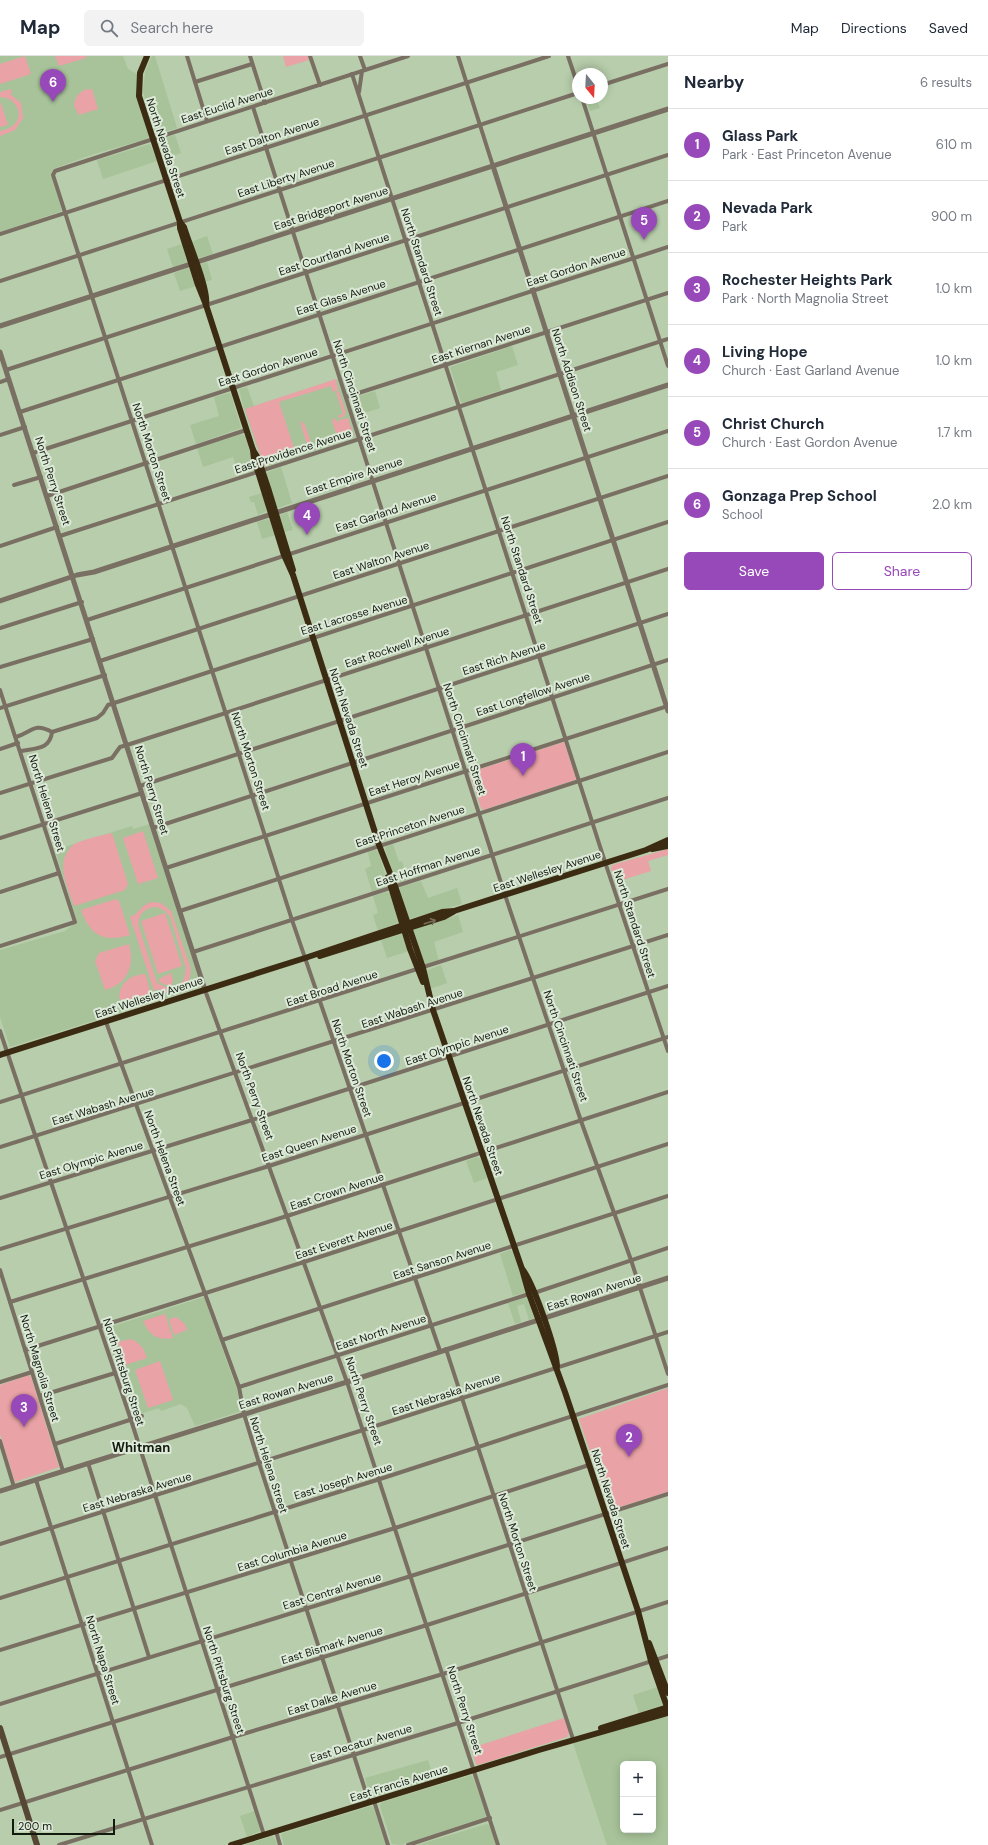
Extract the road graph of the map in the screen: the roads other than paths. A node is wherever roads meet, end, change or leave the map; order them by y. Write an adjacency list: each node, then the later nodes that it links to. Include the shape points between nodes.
1 (146, 56): 29 (main road, North Nevada Street, via 140,73 139,96)
2 (187, 56): 15 (street)
3 (250, 56): 10 (street)
4 (310, 56): 18 (street)
5 (360, 56): 13 (street)
6 (408, 56): 13 (street, East Euclid Avenue)
7 (458, 56): 16 (street, North Addison Street)
8 (549, 56): 16 (street, East Dalton Avenue)
9 (568, 56): 12 (street)
10 (252, 64): 15 (street); 21 (street)
11 (668, 64): 17 (street)
12 (572, 68)
13 (363, 70): 14 (street, East Euclid Avenue); 19 (street)
14 (352, 74): 18 (street, East Euclid Avenue); 19 (street, North Standard Street)
15 (195, 82): 26 (street)
16 (467, 83): 25 (street, East Dalton Avenue); 27 (street, North Addison Street)
17 (608, 83)
18 (320, 85): 21 (street, East Euclid Avenue)
19 (358, 94): 25 (street, North Standard Street)
20 (572, 95): 27 (street, East Liberty Avenue)
21 (265, 103): 23 (street, East Euclid Avenue)
22 (584, 104): 28 (street)
23 (253, 106): 26 (street, East Euclid Avenue); 30 (street, North Cincinnati Street)
24 (668, 109): 28 (street, East Bridgeport Avenue)
25 (366, 114): 30 (street, East Dalton Avenue); 32 (street, North Standard Street)
26 (207, 121): 29 (street, East Euclid Avenue)
27 (480, 124): 32 (street, East Liberty Avenue); 33 (street, North Addison Street)
28 (593, 134): 33 (street, East Bridgeport Avenue); 35 (street)
29 (153, 139): 34 (street, East Euclid Avenue); 36 (main road, North Nevada Street)
30 (266, 148): 36 (street, East Dalton Avenue); 37 (street, North Cincinnati Street)
31 (668, 155): 35 (street, East Courtland Avenue)
32 (379, 157): 37 (street, East Liberty Avenue); 38 (street, North Standard Street)
33 (493, 166): 38 (street, East Bridgeport Avenue); 40 (street, North Addison Street)
34 (53, 172): 41 (street, North Morton Street)
35 (606, 175): 40 (street, East Courtland Avenue); 42 (street)
36 (166, 180): 41 (street, East Dalton Avenue); 43 (main road, North Nevada Street)
37 (279, 190): 43 (street, East Liberty Avenue); 44 (street, North Cincinnati Street)
38 (392, 198): 44 (street, East Bridgeport Avenue); 46 (street, North Standard Street)
39 (668, 201): 42 (street, East Glass Avenue)
40 (506, 208): 46 (street, East Courtland Avenue); 48 (street, North Addison Street)
41 (66, 213): 45 (street, East Dalton Avenue); 49 (street, North Morton Street)
42 (620, 217): 48 (street, East Glass Avenue); 50 (street)
43 (180, 222): 49 (street, East Liberty Avenue); 51 (main road, North Nevada Street, via 184,227)
44 (292, 231): 51 (street, East Bridgeport Avenue); 52 (street, North Cincinnati Street)
45 (0, 234)
46 (406, 239): 52 (street, East Courtland Avenue); 54 (street, North Standard Street)
47 (668, 247): 50 (street, East Gordon Avenue)
48 (520, 249): 54 (street, East Glass Avenue); 55 (street, North Addison Street)
49 (80, 255): 53 (street, East Liberty Avenue); 57 (street, North Morton Street)
50 (633, 258): 55 (street, East Gordon Avenue); 58 (street)
51 (193, 263): 57 (street, East Bridgeport Avenue); 59 (main road, North Nevada Street, via 207,300)
52 (306, 272): 59 (street, East Courtland Avenue); 60 (street, North Cincinnati Street)
53 (0, 281)
54 (419, 281): 60 (street, East Glass Avenue); 61 (street, North Standard Street)
55 (533, 291): 61 (street, East Gordon Avenue); 63 (street, North Addison Street)
56 (668, 293): 58 (street, East Kiernan Avenue)
57 (93, 296): 62 (street, East Bridgeport Avenue); 64 (street, North Morton Street)
58 (647, 300): 63 (street, East Kiernan Avenue); 66 (street)
59 (206, 305): 64 (street, East Courtland Avenue); 67 (main road, North Nevada Street)
60 (319, 314): 67 (street, East Glass Avenue); 69 (street, North Cincinnati Street)
61 (432, 323): 69 (street, East Gordon Avenue); 70 (street, North Standard Street)
62 (0, 326)
63 (546, 332): 70 (street, East Kiernan Avenue); 73 (street, North Addison Street)
64 (106, 338): 72 (street, East Courtland Avenue); 75 (street, North Morton Street)
65 (668, 339): 66 (street, East Providence Avenue)
66 (660, 341): 71 (street); 73 (street, East Providence Avenue)
67 (220, 347): 75 (street, East Glass Avenue); 78 (main road, North Nevada Street)
68 (0, 352): 72 (street, North Perry Street)
69 (333, 356): 78 (street, East Gordon Avenue); 79 (street, North Cincinnati Street)
70 (446, 364): 79 (street, East Kiernan Avenue); 80 (street, North Standard Street)
71 (668, 366)
72 (6, 370): 74 (street, North Perry Street)
73 (560, 374): 80 (street, East Providence Avenue); 82 (street, North Addison Street)
74 (9, 379): 76 (street); 81 (street, North Perry Street)
75 (119, 380): 81 (street, East Glass Avenue); 83 (street, North Morton Street)
76 (0, 382)
77 (668, 385): 82 (street, East Empire Avenue)
78 (233, 388): 83 (street, East Gordon Avenue); 85 (main road, North Nevada Street)
79 (346, 397): 88 (street, North Cincinnati Street)
80 (459, 406): 88 (street, East Providence Avenue); 89 (street, North Standard Street)
81 (20, 412): 84 (street, North Perry Street)
82 (573, 416): 89 (street, East Empire Avenue); 91 (street, North Addison Street)
83 (133, 422): 90 (street, East Gordon Avenue); 92 (street, North Morton Street)
84 (25, 427): 87 (street); 90 (street, North Perry Street)
85 (246, 430): 92 (street); 93 (main road, North Nevada Street)
86 (668, 431): 91 (street, East Garland Avenue)
87 (0, 435)
88 (360, 439): 93 (street, East Providence Avenue); 96 (street, North Cincinnati Street)
89 (473, 447): 96 (street, East Empire Avenue); 98 (street, North Standard Street)
90 (33, 453): 95 (street, North Perry Street)
91 (586, 457): 98 (street, East Garland Avenue); 100 (street, North Addison Street)
92 (146, 462): 99 (street); 101 (street, North Morton Street)
93 (260, 472): 101 (street, East Providence Avenue); 102 (main road, North Nevada Street)
94 (668, 476): 100 (street, East Walton Avenue)
95 (41, 477): 97 (street); 99 (street, North Perry Street)
96 (373, 481): 102 (street, East Empire Avenue); 103 (street, North Cincinnati Street)
97 (14, 485)
98 (486, 489): 103 (street, East Garland Avenue); 106 (street, North Standard Street)
99 (47, 496): 105 (street, North Perry Street)
100 (600, 498): 106 (street, East Walton Avenue); 108 (street, North Addison Street)
101 (160, 504): 107 (street, East Providence Avenue); 110 (street, North Morton Street)
102 (273, 513): 110 (street, East Empire Avenue); 111 (main road, North Nevada Street)
103 (387, 522): 111 (street, East Garland Avenue); 112 (street, North Cincinnati Street)
104 (668, 522): 108 (street, East Lacrosse Avenue)
105 (57, 527): 107 (street, North Perry Street); 109 (street)
106 (500, 531): 112 (street, East Walton Avenue); 114 (street, North Standard Street)
107 (60, 536): 115 (street, North Perry Street)
108 (613, 540): 114 (street, East Lacrosse Avenue); 116 (street, North Addison Street)
109 (0, 546)
110 (173, 546): 115 (street, East Empire Avenue); 117 (street, North Morton Street)
111 (286, 555): 117 (street, East Garland Avenue); 118 (main road, North Nevada Street)
112 (400, 564): 118 (street, East Walton Avenue); 121 (street, North Cincinnati Street)
113 (668, 568): 116 (street, East Rockwell Avenue)
114 (513, 572): 121 (street, East Lacrosse Avenue); 122 (street, North Standard Street)
115 (73, 577): 119 (street, East Empire Avenue); 120 (street, North Perry Street)
116 (626, 582): 122 (street, East Rockwell Avenue); 125 (street, North Addison Street)
117 (186, 588): 124 (street, East Garland Avenue); 127 (street, North Morton Street)
118 (300, 596): 127 (street, East Walton Avenue); 128 (main road, North Nevada Street)
119 (0, 600)
120 (82, 602): 124 (street, North Perry Street); 126 (street)
121 (413, 606): 128 (street, East Lacrosse Avenue); 130 (street, North Cincinnati Street)
122 (526, 614): 130 (street, East Rockwell Avenue); 131 (street, North Standard Street)
123 (668, 614): 125 (street, East Rich Avenue)
124 (87, 620): 129 (street, North Perry Street)
125 (640, 623): 131 (street, East Rich Avenue); 134 (street, North Addison Street)
126 (0, 628)
127 (199, 628): 133 (street, East Walton Avenue); 136 (street, North Morton Street)
128 (313, 637): 136 (street, East Lacrosse Avenue); 138 (main road, North Nevada Street)
129 (93, 639): 133 (street, North Perry Street); 135 (street)
130 (427, 646): 138 (street, East Rockwell Avenue); 139 (street, North Cincinnati Street)
131 (540, 655): 139 (street, East Rich Avenue); 141 (street, North Standard Street)
132 (668, 660): 134 (street, East Longfellow Avenue)
133 (100, 661): 137 (street, North Perry Street)
134 (653, 665): 141 (street, East Longfellow Avenue); 145 (street, North Addison Street)
135 (0, 667)
136 (212, 670): 142 (street, East Lacrosse Avenue); 146 (street, North Morton Street)
137 (105, 676): 142 (street, North Perry Street); 143 (street)
138 (326, 679): 146 (street, East Rockwell Avenue); 147 (main road, North Nevada Street)
139 (440, 688): 147 (street, East Rich Avenue); 148 (street, North Cincinnati Street)
140 (0, 690): 143 (street, North Helena Street)
141 (553, 697): 148 (street, East Longfellow Avenue); 151 (street, North Standard Street)
142 (114, 703): 149 (street, East Lacrosse Avenue, via 108,705 97,718); 153 (street, North Perry Street)
143 (5, 706): 144 (street); 150 (street, North Helena Street)
144 (0, 708)
145 (668, 708): 151 (street, East Heroy Avenue)
146 (226, 712): 153 (street, East Rockwell Avenue); 157 (street, North Morton Street)
147 (339, 720): 157 (street, East Rich Avenue); 158 (main road, North Nevada Street)
148 (453, 730): 158 (street, East Longfellow Avenue); 159 (street, North Cincinnati Street)
149 (52, 732): 150 (street, East Lacrosse Avenue, via 43,727 36,728); 155 (street, via 51,740 46,746)
150 (16, 738): 152 (street, North Helena Street)
151 (566, 738): 159 (street, East Heroy Avenue); 160 (street, North Standard Street)
152 (18, 743): 154 (street); 155 (street, North Helena Street)
153 (127, 745): 161 (street, East Rockwell Avenue, via 120,747 112,758); 162 (street, North Perry Street)
154 (0, 749)
155 (21, 751): 161 (street, North Helena Street)
156 (668, 752): 160 (street, East Princeton Avenue)
157 (239, 753): 162 (street, East Rich Avenue); 165 (street, North Morton Street)
158 (352, 763): 165 (street, East Longfellow Avenue); 167 (main road, North Nevada Street)
159 (466, 771): 167 (street, East Heroy Avenue); 168 (street, North Cincinnati Street)
160 (579, 780): 168 (street, East Princeton Avenue); 169 (street, North Standard Street)
161 (31, 783): 163 (street, East Rockwell Avenue); 170 (street, North Helena Street)
162 (140, 786): 164 (street, North Perry Street)
163 (0, 793)
164 (142, 793): 170 (street); 171 (street, North Perry Street)
165 (252, 795): 171 (street, East Longfellow Avenue); 172 (street, North Morton Street)
166 (668, 798): 169 (street, East Hoffman Avenue)
167 (366, 804): 172 (street, East Heroy Avenue); 175 (main road, North Nevada Street)
168 (479, 813): 175 (street, East Princeton Avenue); 178 (street, North Cincinnati Street)
169 (592, 822): 178 (street, East Hoffman Avenue); 179 (street, North Standard Street)
170 (43, 824): 173 (street); 181 (street, North Helena Street)
171 (153, 828): 180 (street, North Perry Street)
172 (266, 837): 180 (street, East Heroy Avenue); 182 (street, North Morton Street)
173 (0, 838)
174 (668, 840): 177 (main road, East Wellesley Avenue)
175 (379, 846): 182 (street, East Princeton Avenue); 183 (main road, North Nevada Street)
176 (668, 846): 177 (main road, East Wellesley Avenue)
177 (646, 850): 179 (main road, East Wellesley Avenue)
178 (492, 854): 183 (street, East Hoffman Avenue); 186 (street, North Cincinnati Street)
179 (605, 862): 186 (main road, East Wellesley Avenue); 187 (street, North Standard Street)
180 (166, 868): 188 (street, North Perry Street)
181 (59, 873): 185 (street); 193 (street, North Helena Street, via 75,922)
182 (279, 878): 188 (street, East Princeton Avenue); 189 (street, North Morton Street)
183 (393, 887): 189 (street, East Hoffman Avenue); 190 (main road, North Nevada Street)
184 (668, 889): 187 (street, East Broad Avenue)
185 (0, 892)
186 (505, 895): 190 (main road, East Wellesley Avenue, via 454,911 444,918); 192 (street, North Cincinnati Street)
187 (620, 905): 192 (street, East Broad Avenue); 194 (street, North Standard Street)
188 (180, 911): 195 (street, North Perry Street)
189 (292, 920): 195 (street, East Hoffman Avenue); 196 (street, North Morton Street)
190 (406, 927): 196 (main road, East Wellesley Avenue); 197 (main road, North Nevada Street)
191 (668, 935): 194 (street, East Wabash Avenue)
192 (520, 938): 197 (street, East Broad Avenue); 198 (street, North Cincinnati Street)
193 (0, 946)
194 (633, 946): 198 (street, East Wabash Avenue); 201 (street, North Standard Street)
195 (193, 952): 200 (street, North Perry Street)
196 (305, 958): 200 (main road, East Wellesley Avenue); 202 (street, North Morton Street)
197 (420, 969): 202 (street, East Broad Avenue); 203 (main road, North Nevada Street)
198 (533, 978): 203 (street, East Wabash Avenue); 205 (street, North Cincinnati Street)
199 (668, 986): 201 (street, East Olympic Avenue)
200 (205, 990): 204 (main road, East Wellesley Avenue); 207 (street, North Perry Street)
201 (648, 993): 205 (street, East Olympic Avenue); 208 (street, North Standard Street)
202 (320, 1001): 207 (street, East Broad Avenue); 209 (street, North Morton Street)
203 (433, 1010): 209 (street, East Wabash Avenue); 213 (main road, North Nevada Street)
204 (106, 1022): 211 (main road, East Wellesley Avenue); 214 (street, North Helena Street)
205 (549, 1024): 213 (street, East Olympic Avenue); 215 (street, North Cincinnati Street)
206 (0, 1031): 211 (street, North Pittsburg Street)
207 (221, 1033): 214 (street, East Broad Avenue); 216 (street, North Perry Street)
208 (666, 1038): 210 (street, North Standard Street); 215 (street, East Queen Avenue)
209 (334, 1043): 216 (street, East Wabash Avenue); 217 (street, North Morton Street)
210 (668, 1051)
211 (7, 1053): 212 (main road, East Wellesley Avenue); 219 (street, North Pittsburg Street)
212 (0, 1055)
213 (449, 1057): 217 (street, East Olympic Avenue); 221 (main road, North Nevada Street)
214 (122, 1064): 219 (street, East Broad Avenue); 222 (street, North Helena Street)
215 (564, 1071): 221 (street, East Queen Avenue); 224 (street, North Cincinnati Street)
216 (235, 1074): 222 (street, East Wabash Avenue); 223 (street, North Perry Street)
217 (349, 1089): 223 (street, East Olympic Avenue); 225 (street, North Morton Street)
218 (668, 1092): 224 (street, East Crown Avenue)
219 (21, 1095): 220 (street, East Broad Avenue); 226 (street, North Pittsburg Street)
220 (0, 1102)
221 (464, 1103): 225 (street, East Queen Avenue); 230 (main road, North Nevada Street)
222 (136, 1105): 226 (street, East Wabash Avenue); 229 (street, North Helena Street)
223 (252, 1120): 229 (street, East Olympic Avenue); 231 (street, North Perry Street)
224 (581, 1121): 230 (street, East Crown Avenue); 232 (street, North Cincinnati Street)
225 (365, 1135): 231 (street, East Queen Avenue); 234 (street, North Morton Street)
226 (35, 1136): 228 (street, East Wabash Avenue); 233 (street, North Pittsburg Street)
227 (668, 1144): 232 (street, East Everett Avenue)
228 (0, 1147)
229 (153, 1150): 233 (street, East Olympic Avenue); 235 (street, North Helena Street)
230 (481, 1153): 234 (street, East Crown Avenue); 238 (main road, North Nevada Street)
231 (269, 1166): 235 (street, East Queen Avenue); 240 (street, North Perry Street)
232 (597, 1167): 238 (street, East Everett Avenue); 239 (street, North Cincinnati Street)
233 (51, 1182): 237 (street, East Olympic Avenue); 241 (street, North Pittsburg Street)
234 (382, 1185): 240 (street, East Crown Avenue); 242 (street, North Morton Street)
235 (170, 1196): 241 (street, East Queen Avenue); 244 (street, North Helena Street)
236 (668, 1196): 239 (street, East Sanson Avenue)
237 (0, 1198)
238 (498, 1200): 242 (street, East Everett Avenue); 243 (main road, North Nevada Street)
239 (614, 1214): 243 (street, East Sanson Avenue); 247 (street, North Cincinnati Street)
240 (287, 1216): 244 (street, East Crown Avenue); 248 (street, North Perry Street)
241 (66, 1228): 246 (street, East Queen Avenue); 252 (street, North Pittsburg Street)
242 (398, 1231): 248 (street, East Everett Avenue); 251 (street, North Morton Street)
243 (514, 1246): 251 (street, East Sanson Avenue); 254 (main road, North Nevada Street, via 522,1269 528,1276)
244 (188, 1247): 252 (street, East Crown Avenue); 255 (street, North Helena Street)
245 (668, 1248): 247 (street, East North Avenue)
246 (0, 1249)
247 (631, 1260): 253 (street, North Cincinnati Street); 254 (street, East North Avenue)
248 (304, 1262): 255 (street, East Everett Avenue); 257 (street, North Perry Street)
249 (0, 1272): 256 (street, North Magnolia Street)
250 (668, 1278): 253 (street, East Rowan Avenue)
251 (415, 1279): 257 (street, East Sanson Avenue); 259 (street, North Morton Street)
252 (84, 1280): 256 (street, East Crown Avenue); 260 (street, North Pittsburg Street)
253 (640, 1287): 258 (street, East Rowan Avenue); 262 (street, North Cincinnati Street)
254 (531, 1293): 258 (main road, North Nevada Street); 259 (street, East North Avenue)
255 (205, 1294): 260 (street, East Everett Avenue); 263 (street, North Helena Street)
256 (10, 1302): 264 (street, North Magnolia Street)
257 (321, 1309): 263 (street, East Sanson Avenue); 266 (street, North Perry Street)
258 (540, 1319): 265 (street, East Rowan Avenue); 267 (main road, North Nevada Street, via 552,1360)
259 (431, 1325): 265 (street, North Morton Street); 266 (street, East North Avenue)
260 (100, 1326): 264 (street, East Everett Avenue); 269 (street, North Pittsburg Street)
261 (668, 1332): 262 (street, East Nebraska Avenue)
262 (656, 1336): 267 (street, East Nebraska Avenue); 270 (street, North Cincinnati Street)
263 (222, 1340): 274 (street, North Helena Street)
264 (25, 1350): 268 (street, North Magnolia Street)
265 (443, 1350): 272 (street, East Rowan Avenue); 276 (street, North Morton Street)
266 (338, 1355): 272 (street, North Perry Street); 274 (street, East North Avenue)
267 (557, 1368): 276 (street, East Nebraska Avenue); 279 (main road, North Nevada Street)
268 (32, 1372): 271 (street); 275 (street, North Magnolia Street)
269 (115, 1373): 275 (street); 280 (street, North Pittsburg Street)
270 (668, 1374)
271 (0, 1382)
272 (347, 1382): 277 (street, East Rowan Avenue); 281 (street, North Perry Street)
273 (668, 1385): 279 (street, East Joseph Avenue)
274 (239, 1387): 277 (street, North Helena Street)
275 (40, 1396): 283 (street, North Magnolia Street)
276 (462, 1398): 281 (street, East Nebraska Avenue); 285 (street, North Morton Street)
277 (244, 1414): 284 (street, East Rowan Avenue); 287 (street, North Helena Street)
278 (142, 1416): 280 (street)
279 (573, 1416): 285 (street, East Joseph Avenue); 288 (main road, North Nevada Street)
280 (131, 1420): 283 (street); 284 (street, North Pittsburg Street)
281 (363, 1430): 287 (street, East Nebraska Avenue); 290 (street, North Perry Street)
282 (0, 1441): 292 (street)
283 (55, 1444): 289 (street, North Magnolia Street)
284 (140, 1447): 286 (street, East Rowan Avenue); 295 (street, North Pittsburg Street)
285 (478, 1448): 290 (street, East Joseph Avenue); 296 (street, North Morton Street)
286 (88, 1463): 289 (street, East Rowan Avenue); 297 (street)
287 (259, 1463): 295 (street, East Nebraska Avenue); 298 (street, North Helena Street)
288 (589, 1465): 296 (street, East Columbia Avenue); 299 (main road, North Nevada Street)
289 (63, 1471): 291 (street, East Rowan Avenue)
290 (380, 1479): 298 (street, East Joseph Avenue); 301 (street, North Perry Street)
291 (36, 1480): 292 (street, East Rowan Avenue); 300 (street, North Napa Street)
292 (14, 1487): 293 (street, East Rowan Avenue)
293 (0, 1491)
294 (668, 1494): 299 (street, East Central Avenue)
295 (156, 1495): 297 (street, East Nebraska Avenue); 303 (street, North Pittsburg Street)
296 (494, 1496): 301 (street, East Columbia Avenue); 304 (street, North Morton Street)
297 (104, 1512): 300 (street, East Nebraska Avenue); 306 (street)
298 (275, 1512): 303 (street, East Joseph Avenue); 307 (street, North Helena Street)
299 (605, 1514): 304 (street, East Central Avenue); 308 (main road, North Nevada Street)
300 (52, 1528): 302 (street, East Nebraska Avenue); 309 (street, North Napa Street)
301 (395, 1528): 307 (street, East Columbia Avenue); 310 (street, North Perry Street)
302 (0, 1544)
303 (171, 1544): 306 (street, East Joseph Avenue); 311 (street, North Pittsburg Street)
304 (510, 1544): 310 (street, East Central Avenue); 312 (street, North Morton Street)
305 (668, 1548): 308 (street, East Bismark Avenue)
306 (119, 1560): 309 (street, East Joseph Avenue); 316 (street)
307 (291, 1560): 311 (street, East Columbia Avenue); 315 (street, North Helena Street)
308 (621, 1563): 312 (street, East Bismark Avenue); 317 (main road, North Nevada Street)
309 (67, 1576): 313 (street, East Joseph Avenue); 319 (street, North Napa Street)
310 (411, 1576): 315 (street, East Central Avenue); 318 (street, North Perry Street)
311 (187, 1593): 316 (street, East Columbia Avenue); 320 (street, North Pittsburg Street)
312 (526, 1594): 318 (street, East Bismark Avenue); 321 (street, North Morton Street)
313 (0, 1598)
314 (668, 1602): 317 (street, East Dalke Avenue)
315 (306, 1608): 320 (street, East Central Avenue); 325 (street, North Helena Street)
316 (135, 1609): 319 (street, East Columbia Avenue); 324 (street)
317 (638, 1611): 321 (street, East Dalke Avenue); 326 (main road, North Nevada Street)
318 (427, 1625): 325 (street, East Bismark Avenue); 328 (street, North Perry Street)
319 (83, 1626): 322 (street, East Columbia Avenue); 327 (street, North Napa Street)
320 (202, 1640): 324 (street, East Central Avenue); 329 (street, North Pittsburg Street)
321 (541, 1642): 328 (street, East Dalke Avenue); 330 (street, North Morton Street)
322 (0, 1650)
323 (668, 1656): 326 (street, East Decatur Avenue)
324 (149, 1657): 327 (street, East Central Avenue)
325 (322, 1657): 329 (street, East Bismark Avenue); 333 (street, North Helena Street)
326 (654, 1660): 330 (street, East Decatur Avenue); 331 (main road, North Nevada Street); 334 (main road, North Nevada Street)
327 (98, 1673): 332 (street, East Central Avenue); 335 (street, North Napa Street)
328 (442, 1674): 333 (street, East Dalke Avenue); 336 (street, North Perry Street)
329 (217, 1689): 335 (street, East Bismark Avenue); 338 (street, North Pittsburg Street)
330 (557, 1691): 336 (street, East Decatur Avenue); 339 (street, North Morton Street)
331 (668, 1693)
332 (0, 1704)
333 (338, 1706): 338 (street, East Dalke Avenue); 341 (street, North Helena Street)
334 (668, 1709): 339 (main road, East Francis Avenue)
335 (113, 1721): 340 (street, East Bismark Avenue); 343 (street, North Napa Street)
336 (458, 1723): 341 (street, East Decatur Avenue); 344 (street, North Perry Street)
337 (0, 1728): 340 (main road)
338 (232, 1737): 343 (street, East Dalke Avenue); 345 (street, North Pittsburg Street)
339 (574, 1739): 344 (main road, East Francis Avenue)
340 (8, 1754): 342 (street, East Bismark Avenue); 347 (main road)
341 (354, 1755): 345 (street, East Decatur Avenue); 346 (street, North Helena Street)
342 (0, 1757)
343 (128, 1770): 347 (street, East Dalke Avenue); 350 (street, North Napa Street)
344 (474, 1770): 346 (main road, East Francis Avenue); 349 (street, North Perry Street)
345 (249, 1786): 350 (street, East Decatur Avenue); 352 (street, North Pittsburg Street)
346 (372, 1802): 351 (main road, East Francis Avenue); 358 (street, North Helena Street)
347 (24, 1803): 348 (street, East Dalke Avenue); 353 (main road)
348 (0, 1810)
349 (490, 1818): 359 (street); 360 (street, North Perry Street)
350 (144, 1819): 354 (street, East Decatur Avenue); 355 (street, North Napa Street)
351 (276, 1831): 352 (main road, East Francis Avenue); 357 (street)
352 (264, 1835): 356 (main road, East Francis Avenue)
353 (37, 1845)
354 (59, 1845)
355 (152, 1845)
356 (231, 1845)
357 (280, 1845)
358 (388, 1845)
359 (408, 1845)
360 (498, 1845)

